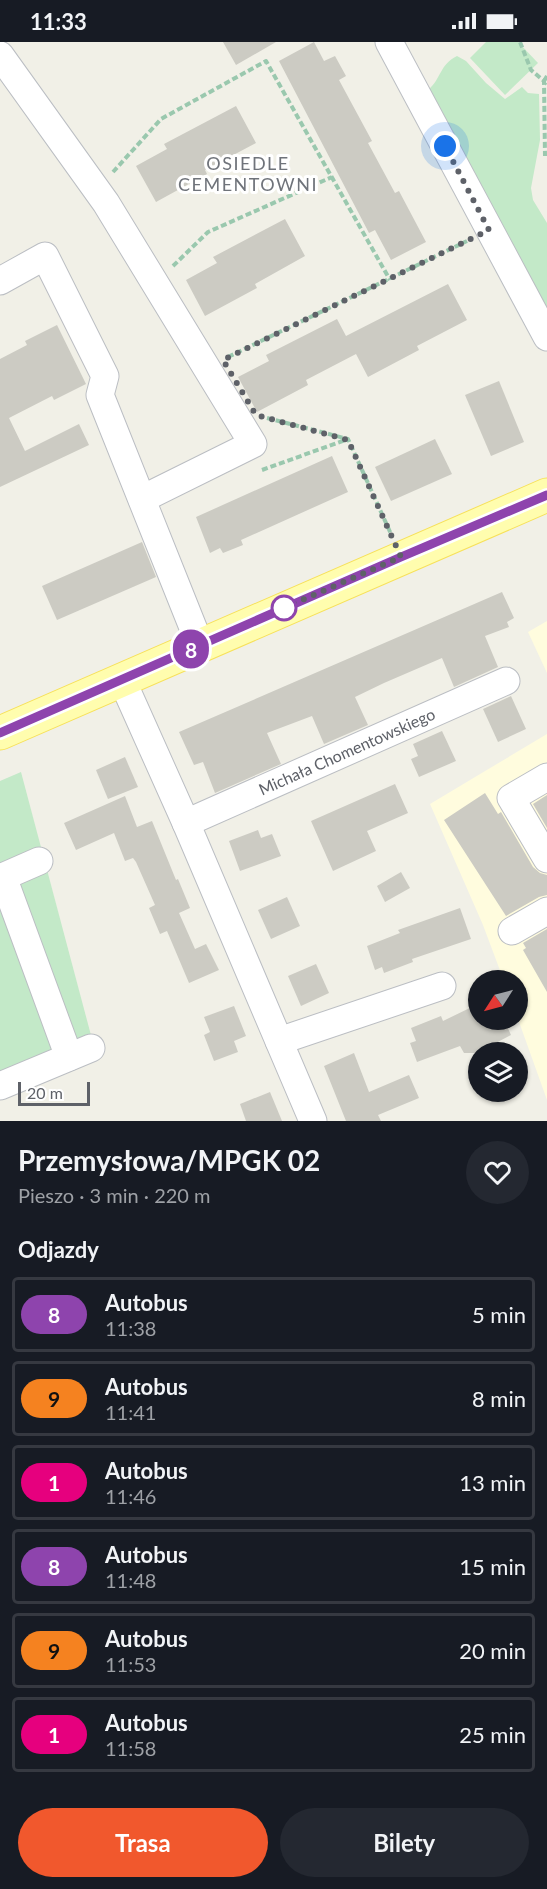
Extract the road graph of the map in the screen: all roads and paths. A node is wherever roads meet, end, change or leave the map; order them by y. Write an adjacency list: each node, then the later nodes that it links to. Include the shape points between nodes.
1 (389, 42): 9 (street)
2 (520, 42): 5 (path, via 531,70)
3 (0, 55): 19 (street, via 106,203 253,444)
4 (547, 76): 5 (path)
5 (545, 82): 6 (path)
6 (545, 156)
7 (109, 176): 8 (path, via 161,119 266,61)
8 (332, 177): 10 (path, via 208,232); 11 (path)
9 (489, 230): 11 (path); 13 (street)
10 (168, 271)
11 (390, 280): 14 (path)
12 (0, 281): 19 (street, via 45,256 105,376 100,395)
13 (547, 337)
14 (223, 360)
15 (256, 415): 16 (path)
16 (348, 440): 17 (path); 20 (path)
17 (260, 471)
18 (547, 495): 20 (main road)
19 (142, 499): 21 (street)
20 (401, 557): 21 (main road)
21 (200, 645): 22 (main road)
22 (122, 680): 24 (main road); 26 (street)
23 (506, 681): 26 (street, Michała Chomentowskiego)
24 (0, 733)
25 (547, 777): 27 (street, via 511,798)
26 (186, 823): 33 (street)
27 (547, 859)
28 (39, 861): 29 (street)
29 (1, 878): 34 (street, via 80,1052)
30 (547, 911): 31 (street)
31 (512, 931)
32 (442, 986): 33 (street)
33 (279, 1041): 35 (street)
34 (0, 1086)
35 (313, 1121)

